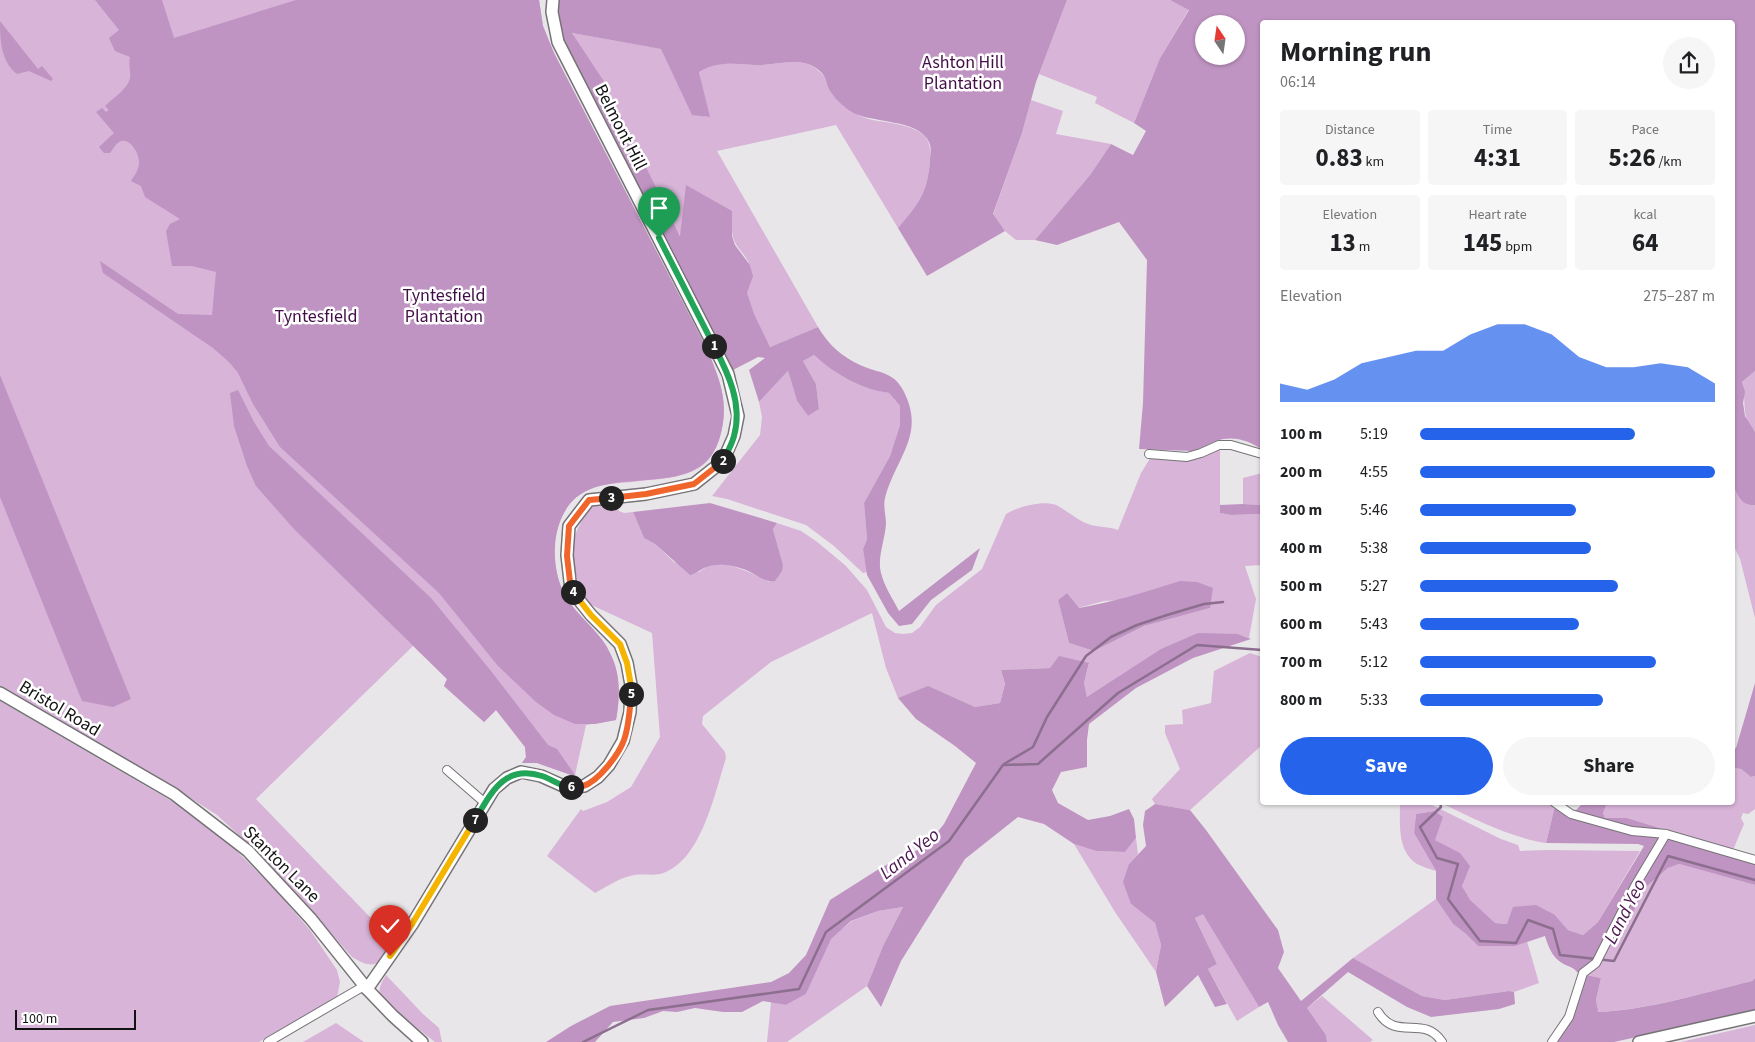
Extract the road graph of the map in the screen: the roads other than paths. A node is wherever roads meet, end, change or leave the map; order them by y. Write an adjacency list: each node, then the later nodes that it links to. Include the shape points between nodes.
1 (553, 0): 7 (main road, Belmont Hill, via 558,42 728,374 738,416 734,436 723,461 694,484 646,494 589,500 569,526 567,556 571,590 620,644 631,686 630,712 623,741 609,765 584,786 568,788 541,776 521,772 494,789)
2 (1260, 453): 3 (street, via 1219,445 1186,457)
3 (1149, 454)
4 (0, 693): 5 (main road, Bristol Road)
5 (102, 753): 11 (main road, Stanton Lane, via 174,794 248,851 311,919)
6 (447, 770): 7 (street)
7 (485, 803): 11 (main road, Belmont Hill, via 413,923)
8 (1558, 805): 9 (street, via 1572,814 1623,829)
9 (1666, 834): 10 (street); 17 (street, via 1597,960 1583,973 1569,1017)
10 (1755, 860)
11 (365, 988): 14 (street); 15 (main road, Stanton Lane)
12 (1378, 1012): 16 (street, via 1388,1027 1398,1032 1427,1031)
13 (1755, 1016): 18 (main road)
14 (268, 1042)
15 (422, 1042)
16 (1442, 1042)
17 (1552, 1042)
18 (1639, 1042)

